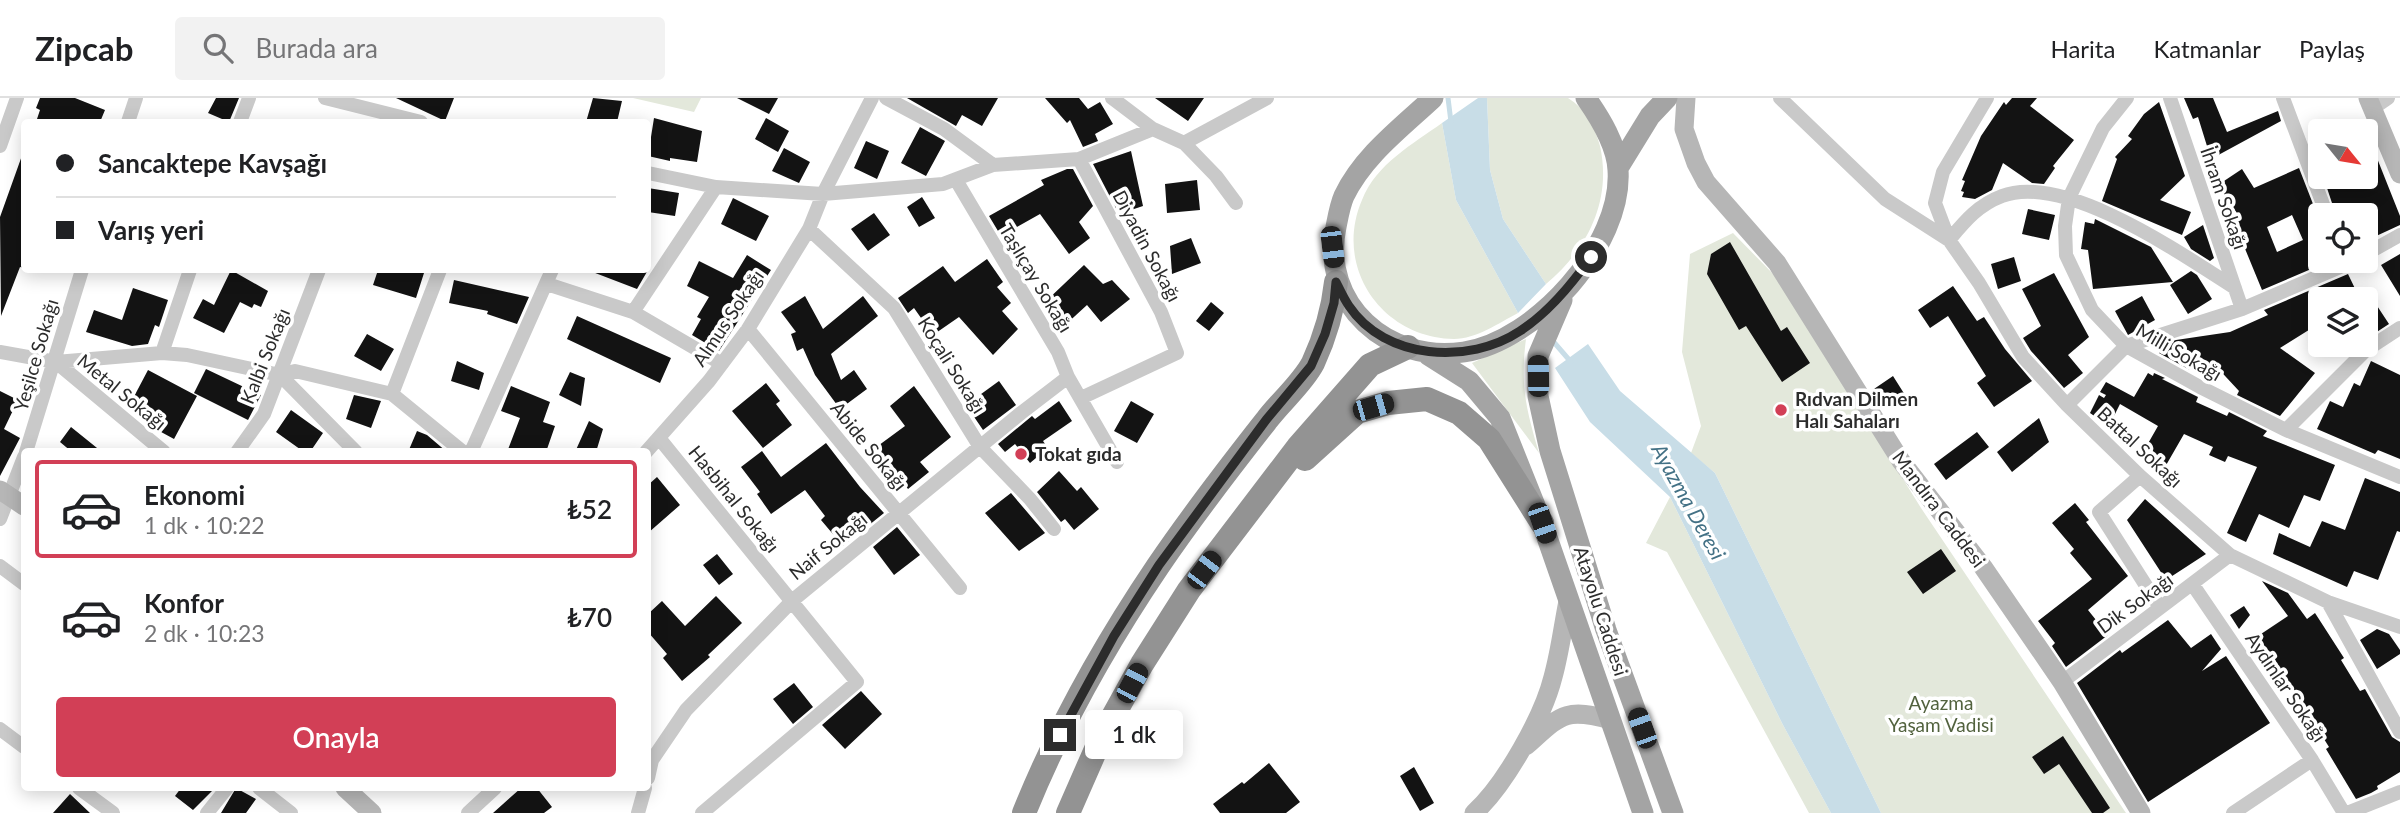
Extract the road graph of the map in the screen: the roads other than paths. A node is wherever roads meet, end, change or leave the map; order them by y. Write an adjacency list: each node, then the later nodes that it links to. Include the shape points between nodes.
1 (17, 98): 25 (street)
2 (136, 98): 20 (street)
3 (248, 98): 21 (street)
4 (325, 98): 19 (street)
5 (872, 98): 33 (street, Almus Sokağı)
6 (887, 98): 27 (street)
7 (1112, 98): 23 (street)
8 (1267, 98): 24 (street)
9 (1433, 98): 47 (main road, via 1370,156 1344,196 1332,247)
10 (1586, 98): 28 (main road, via 1601,118)
11 (1667, 98): 28 (main road, via 1650,116)
12 (1686, 98): 95 (street, Mandıra Caddesi, via 1684,129 1706,182 1777,263 1900,461 1983,567)
13 (1780, 98): 39 (street, via 1885,199)
14 (1987, 98): 39 (street, Battal Sokağı, via 1943,172 1935,203)
15 (2127, 98): 34 (street, Milli Sokağı, via 2103,128)
16 (2170, 98): 49 (street, İhram Sokağı)
17 (2283, 98): 36 (street)
18 (2376, 102): 30 (street)
19 (375, 116): 22 (street)
20 (129, 119)
21 (241, 119)
22 (398, 119)
23 (1153, 129): 24 (street); 26 (street)
24 (1184, 144): 35 (street)
25 (0, 146)
26 (1079, 159): 27 (street); 63 (street, Diyadin Sokağı, via 1161,312 1177,353)
27 (993, 165): 31 (street)
28 (1618, 168): 48 (main road, via 1617,196 1604,232)
29 (651, 174): 32 (street)
30 (2400, 174)
31 (956, 180): 33 (street); 61 (street, Taşlıçay Sokağı)
32 (716, 187): 33 (street); 51 (street)
33 (823, 194): 37 (street, Almus Sokağı)
34 (2069, 198): 39 (street, via 2034,192 2004,195 1976,209); 49 (street, via 2149,233); 54 (street, Milli Sokağı, via 2066,255 2092,310)
35 (1236, 203)
36 (2322, 203)
37 (809, 229): 53 (street, Almus Sokağı); 67 (street, Koçali Sokağı, via 894,308)
38 (2400, 236): 40 (street)
39 (1949, 240): 64 (street, Battal Sokağı, via 2023,357)
40 (2378, 248)
41 (81, 273): 58 (street, Yeşilce Sokağı)
42 (189, 273): 57 (street)
43 (318, 273): 60 (street, Kalbi Sokağı)
44 (439, 273): 62 (street)
45 (2323, 273): 50 (street)
46 (550, 277): 51 (street); 73 (street)
47 (1336, 282): 55 (main road, via 1350,308 1376,332); 117 (highway, via 1328,324 1311,366 1159,565 1071,712)
48 (1570, 286): 55 (main road, via 1520,331 1465,352); 121 (main road, Atayolu Caddesi, via 1538,356 1538,396 1550,451 1606,630)
49 (2235, 288): 50 (street, İhram Sokağı)
50 (2242, 309): 54 (street)
51 (634, 312): 59 (street)
52 (2400, 328): 65 (street, via 2367,350)
53 (748, 329): 59 (street, Almus Sokağı); 80 (street, Abide Sokağı)
54 (2126, 346): 64 (street); 65 (street, Milli Sokağı)
55 (1414, 348): 82 (main road, Atayolu Caddesi, via 1469,381 1500,418); 89 (highway, via 1370,365 1298,447)
56 (0, 352): 58 (street)
57 (162, 352): 58 (street); 60 (street)
58 (55, 362): 68 (street, Yeşilce Sokağı); 69 (street, Metal Sokağı)
59 (722, 364): 66 (street, Almus Sokağı)
60 (280, 375): 62 (street, via 295,371); 70 (street, Kalbi Sokağı, via 264,414); 71 (street)
61 (1069, 377): 63 (street, Taşlıçay Sokağı); 67 (street, Naif Sokağı)
62 (392, 394): 72 (street)
63 (1081, 398): 75 (street, Taşlıçay Sokağı)
64 (2067, 405): 77 (street, Battal Sokağı)
65 (2286, 430): 78 (street, Milli Sokağı)
66 (659, 438): 74 (street, Almus Sokağı); 90 (street, Hasbihal Sokağı)
67 (980, 447): 80 (street, Naif Sokağı); 83 (street, Koçali Sokağı)
68 (27, 448)
69 (159, 448)
70 (240, 448)
71 (352, 448)
72 (458, 448)
73 (473, 448)
74 (650, 448)
75 (1117, 462)
76 (21, 467): 79 (street)
77 (2140, 476): 84 (street, Battal Sokağı); 93 (street, via 2098,512)
78 (2400, 477)
79 (12, 498): 81 (street)
80 (899, 513): 88 (street, Abide Sokağı); 90 (street, Naif Sokağı)
81 (0, 519)
82 (1542, 523): 89 (highway, via 1489,439 1460,413 1427,399 1388,403 1357,412 1303,461); 91 (main road, Atayolu Caddesi)
83 (1054, 529)
84 (2230, 555): 87 (street, Dik Sokağı); 92 (street, Battal Sokağı)
85 (0, 566): 86 (street)
86 (21, 582)
87 (2193, 585): 93 (street, Dik Sokağı); 101 (street, Aydınlar Sokağı)
88 (960, 587)
89 (1189, 590): 118 (highway, via 1100,740)
90 (793, 600): 102 (street, Naif Sokağı, via 686,710); 116 (street, Hasbihal Sokağı, via 858,682)
91 (1569, 601): 96 (main road, Atayolu Caddesi); 100 (street, via 1553,679)
92 (2328, 602): 94 (street, Battal Sokağı); 98 (street)
93 (2159, 606): 95 (street, Dik Sokağı)
94 (2400, 627)
95 (2062, 682): 122 (street, Mandıra Caddesi)
96 (1611, 720): 100 (street, via 1582,712 1557,718); 120 (main road, Atayolu Caddesi)
97 (0, 729): 99 (street)
98 (2400, 732)
99 (21, 745)
100 (1520, 752): 119 (street, via 1489,799)
101 (2312, 760): 123 (street); 124 (street, Aydınlar Sokağı)
102 (651, 764)
103 (83, 791): 111 (street)
104 (225, 791): 112 (street)
105 (264, 791): 113 (street)
106 (347, 791): 110 (street)
107 (492, 791): 114 (street)
108 (644, 791): 115 (street)
109 (2400, 792): 124 (street)
110 (361, 809)
111 (113, 813)
112 (207, 813)
113 (291, 813)
114 (468, 813)
115 (638, 813)
116 (702, 813)
117 (1024, 813)
118 (1068, 813)
119 (1474, 813)
120 (1643, 813)
121 (1673, 813)
122 (2141, 813)
123 (2233, 813)
124 (2345, 813)

